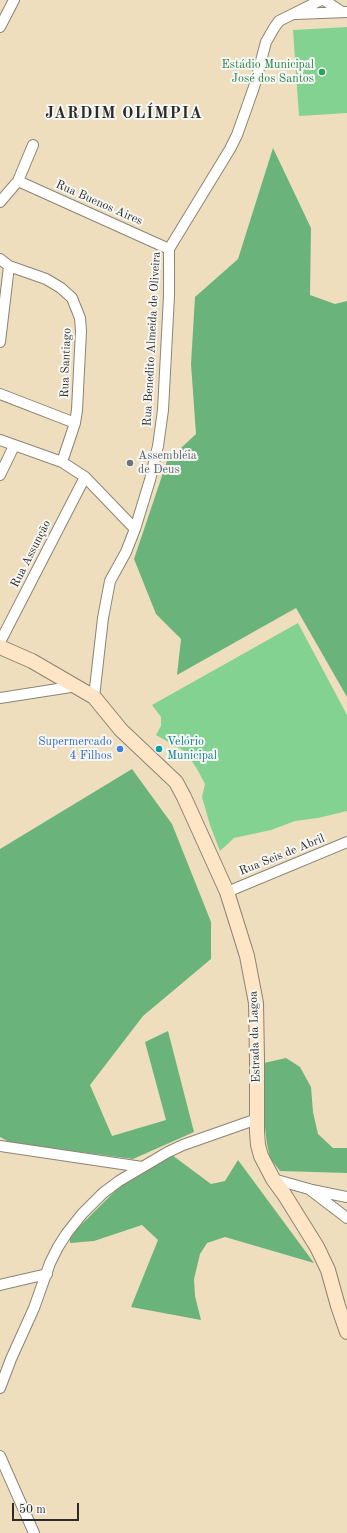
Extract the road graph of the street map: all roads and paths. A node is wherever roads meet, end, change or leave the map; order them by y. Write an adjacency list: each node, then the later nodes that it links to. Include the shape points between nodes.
1 (14, 0): 6 (street)
2 (321, 0): 5 (street, Rua Benedito Almeida de Oliveira)
3 (324, 0): 4 (street)
4 (344, 12): 5 (street)
5 (292, 14): 10 (street, Rua Benedito Almeida de Oliveira, via 279,21 266,42 254,87 230,150)
6 (0, 27)
7 (33, 145): 8 (street)
8 (18, 181): 9 (street); 10 (street, Rua Buenos Aires)
9 (0, 202)
10 (169, 249): 21 (street, Rua Benedito Almeida de Oliveira, via 162,417 157,452)
11 (0, 259): 12 (street, Rua Santiago)
12 (9, 266): 13 (street); 15 (street, Rua Santiago, via 46,279 72,298 77,308 81,331 79,393)
13 (0, 342)
14 (0, 394): 15 (street)
15 (75, 423): 18 (street, Rua Santiago)
16 (0, 440): 17 (street)
17 (14, 446): 18 (street); 19 (street)
18 (62, 462): 20 (street)
19 (0, 475)
20 (85, 477): 21 (street); 22 (street, Rua Assunção)
21 (135, 528): 25 (street, Rua Benedito Almeida de Oliveira, via 110,582)
22 (0, 642)
23 (0, 647): 24 (street, Estrada da Lagoa)
24 (77, 686): 25 (street, Estrada da Lagoa); 26 (street)
25 (94, 697): 28 (street, Estrada da Lagoa, via 121,730 176,782 207,844)
26 (0, 698)
27 (347, 842): 28 (street, Rua Seis de Abril)
28 (227, 892): 29 (street, Estrada da Lagoa, via 244,943 256,1003)
29 (257, 1119): 31 (street, via 183,1145); 32 (street, Estrada da Lagoa, via 258,1145)
30 (0, 1146): 31 (street)
31 (142, 1167): 36 (street, via 103,1193 82,1214 66,1233)
32 (273, 1179): 33 (street); 38 (street, Estrada da Lagoa, via 318,1247 328,1270)
33 (309, 1189): 34 (street); 35 (street)
34 (347, 1197)
35 (347, 1218)
36 (47, 1274): 37 (street); 39 (street)
37 (0, 1285)
38 (347, 1332)
39 (0, 1388)
40 (0, 1456): 41 (street)
41 (34, 1533)

